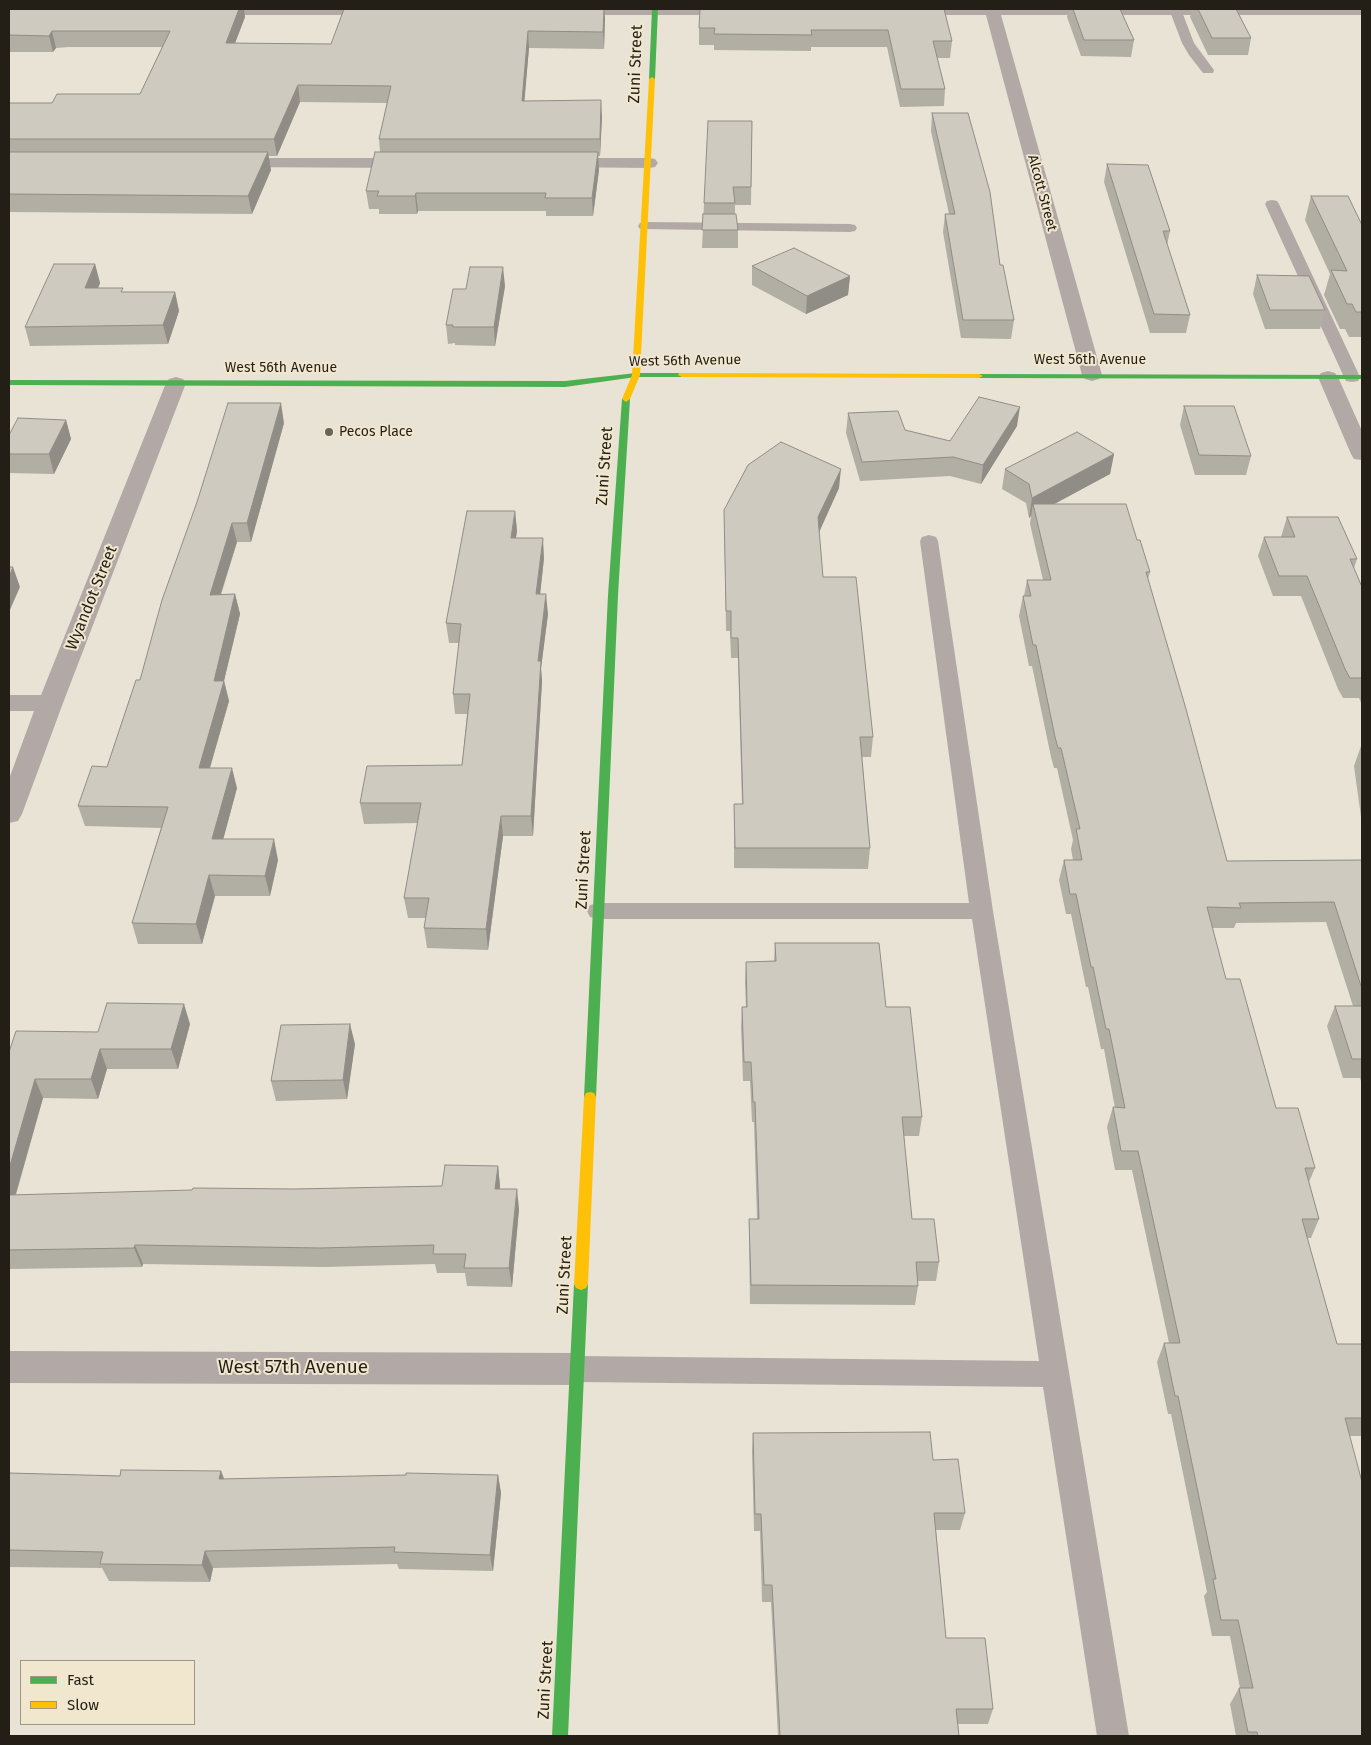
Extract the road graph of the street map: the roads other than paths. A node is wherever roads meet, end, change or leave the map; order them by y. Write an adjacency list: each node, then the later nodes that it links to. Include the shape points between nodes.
1 (654, 10): 7 (street); 8 (street); 15 (street, Zuni Street)
2 (989, 10): 3 (street); 9 (street); 20 (street, Alcott Street)
3 (1176, 10): 4 (street); 11 (lane, via 1188,43)
4 (1329, 10): 10 (street)
5 (198, 11): 6 (street)
6 (396, 11)
7 (555, 11)
8 (753, 11)
9 (890, 11)
10 (1362, 11)
11 (1208, 70)
12 (219, 163): 13 (street)
13 (429, 163)
14 (539, 163): 15 (street)
15 (649, 163): 17 (street, Zuni Street)
16 (1272, 204): 22 (lane)
17 (645, 226): 18 (lane); 19 (street, Zuni Street)
18 (850, 228)
19 (636, 375): 20 (street, West 56th Avenue); 24 (street, West 56th Avenue, via 565,384); 30 (street, Zuni Street, via 626,396)
20 (1092, 375): 21 (street, West 56th Avenue)
21 (1328, 377): 22 (street, West 56th Avenue); 25 (street)
22 (1357, 377)
23 (9, 382): 24 (street, West 56th Avenue)
24 (176, 383): 28 (street, Wyandot Street)
25 (1362, 454)
26 (929, 542): 31 (lane)
27 (9, 703): 28 (street)
28 (50, 703): 29 (street, Wyandot Street)
29 (9, 814)
30 (598, 910): 31 (lane); 33 (street, Zuni Street)
31 (982, 911): 34 (lane)
32 (9, 1367): 33 (street, West 57th Avenue)
33 (577, 1369): 34 (lane); 35 (street, Zuni Street)
34 (1055, 1374): 36 (lane)
35 (560, 1736)
36 (1113, 1736)

